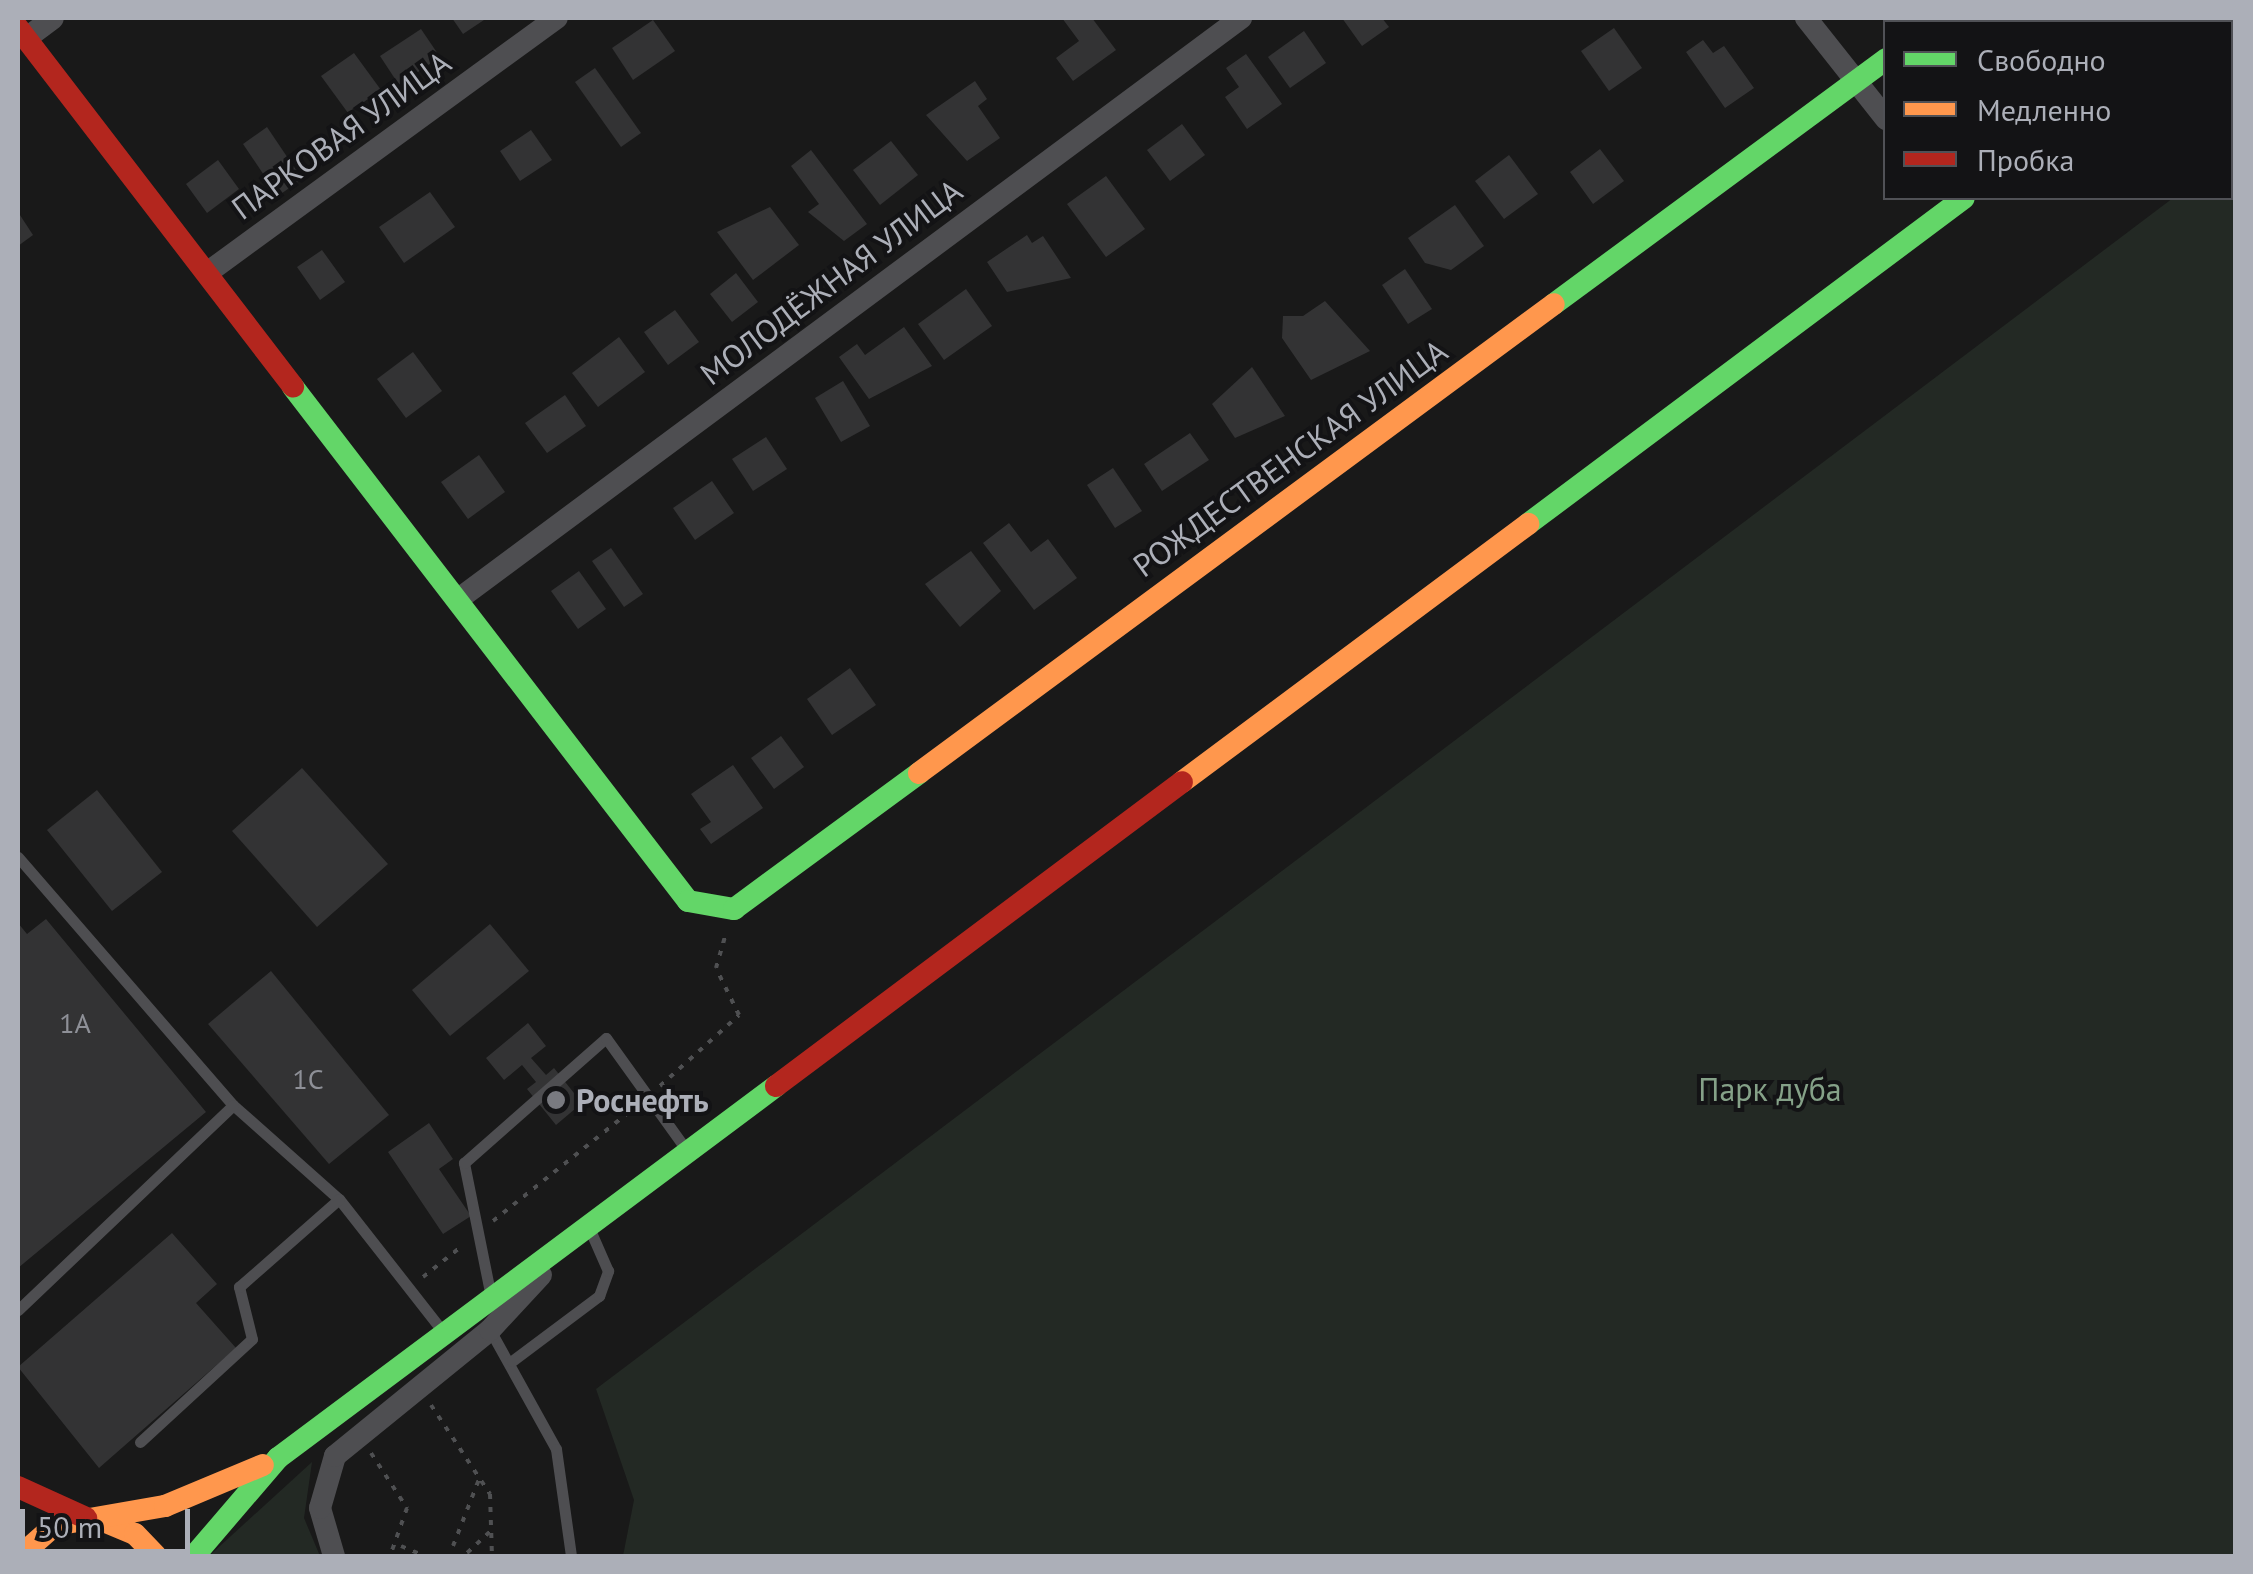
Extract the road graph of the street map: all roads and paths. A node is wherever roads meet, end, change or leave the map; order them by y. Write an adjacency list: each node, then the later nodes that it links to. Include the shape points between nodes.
1 (53, 18): 5 (street)
2 (558, 18): 10 (street, ПАРКОВАЯ УЛИЦА)
3 (1240, 18): 11 (street, МОЛОДЁЖНАЯ УЛИЦА)
4 (1806, 18): 7 (street)
5 (23, 32): 10 (street)
6 (1883, 61): 7 (street, РОЖДЕСТВЕНСКАЯ УЛИЦА)
7 (1855, 81): 8 (street); 13 (street, РОЖДЕСТВЕНСКАЯ УЛИЦА)
8 (1883, 115)
9 (1955, 200): 16 (street)
10 (211, 270): 11 (street)
11 (460, 598): 13 (street, via 688,900)
12 (18, 857): 15 (lane)
13 (734, 909): 14 (path, via 716,968 739,1014)
14 (648, 1096): 16 (lane); 19 (path); 19 (lane, via 606,1038 464,1163)
15 (233, 1105): 17 (lane); 22 (lane)
16 (687, 1152): 18 (street)
17 (339, 1199): 20 (lane); 27 (lane, via 239,1287 252,1339)
18 (588, 1226): 21 (street); 23 (street); 25 (lane, via 608,1271 598,1296)
19 (478, 1234): 20 (path); 21 (lane)
20 (408, 1290): 24 (lane)
21 (491, 1298): 24 (street)
22 (18, 1310)
23 (490, 1330): 25 (lane); 40 (street, via 334,1456 320,1508)
24 (444, 1333): 29 (street)
25 (512, 1361): 44 (lane, via 568,1486)
26 (424, 1397): 30 (path)
27 (140, 1442)
28 (364, 1444): 34 (path, via 404,1500)
29 (278, 1458): 32 (street, via 165,1506); 39 (street)
30 (480, 1474): 33 (path); 35 (path)
31 (18, 1487): 32 (street)
32 (92, 1519): 37 (street, via 42,1533); 38 (street, via 135,1534)
33 (494, 1528): 36 (path); 43 (path)
34 (401, 1546): 41 (path); 42 (path)
35 (453, 1546)
36 (468, 1553)
37 (20, 1556)
38 (156, 1556)
39 (194, 1556)
40 (334, 1556)
41 (390, 1556)
42 (425, 1556)
43 (492, 1556)
44 (571, 1556)

